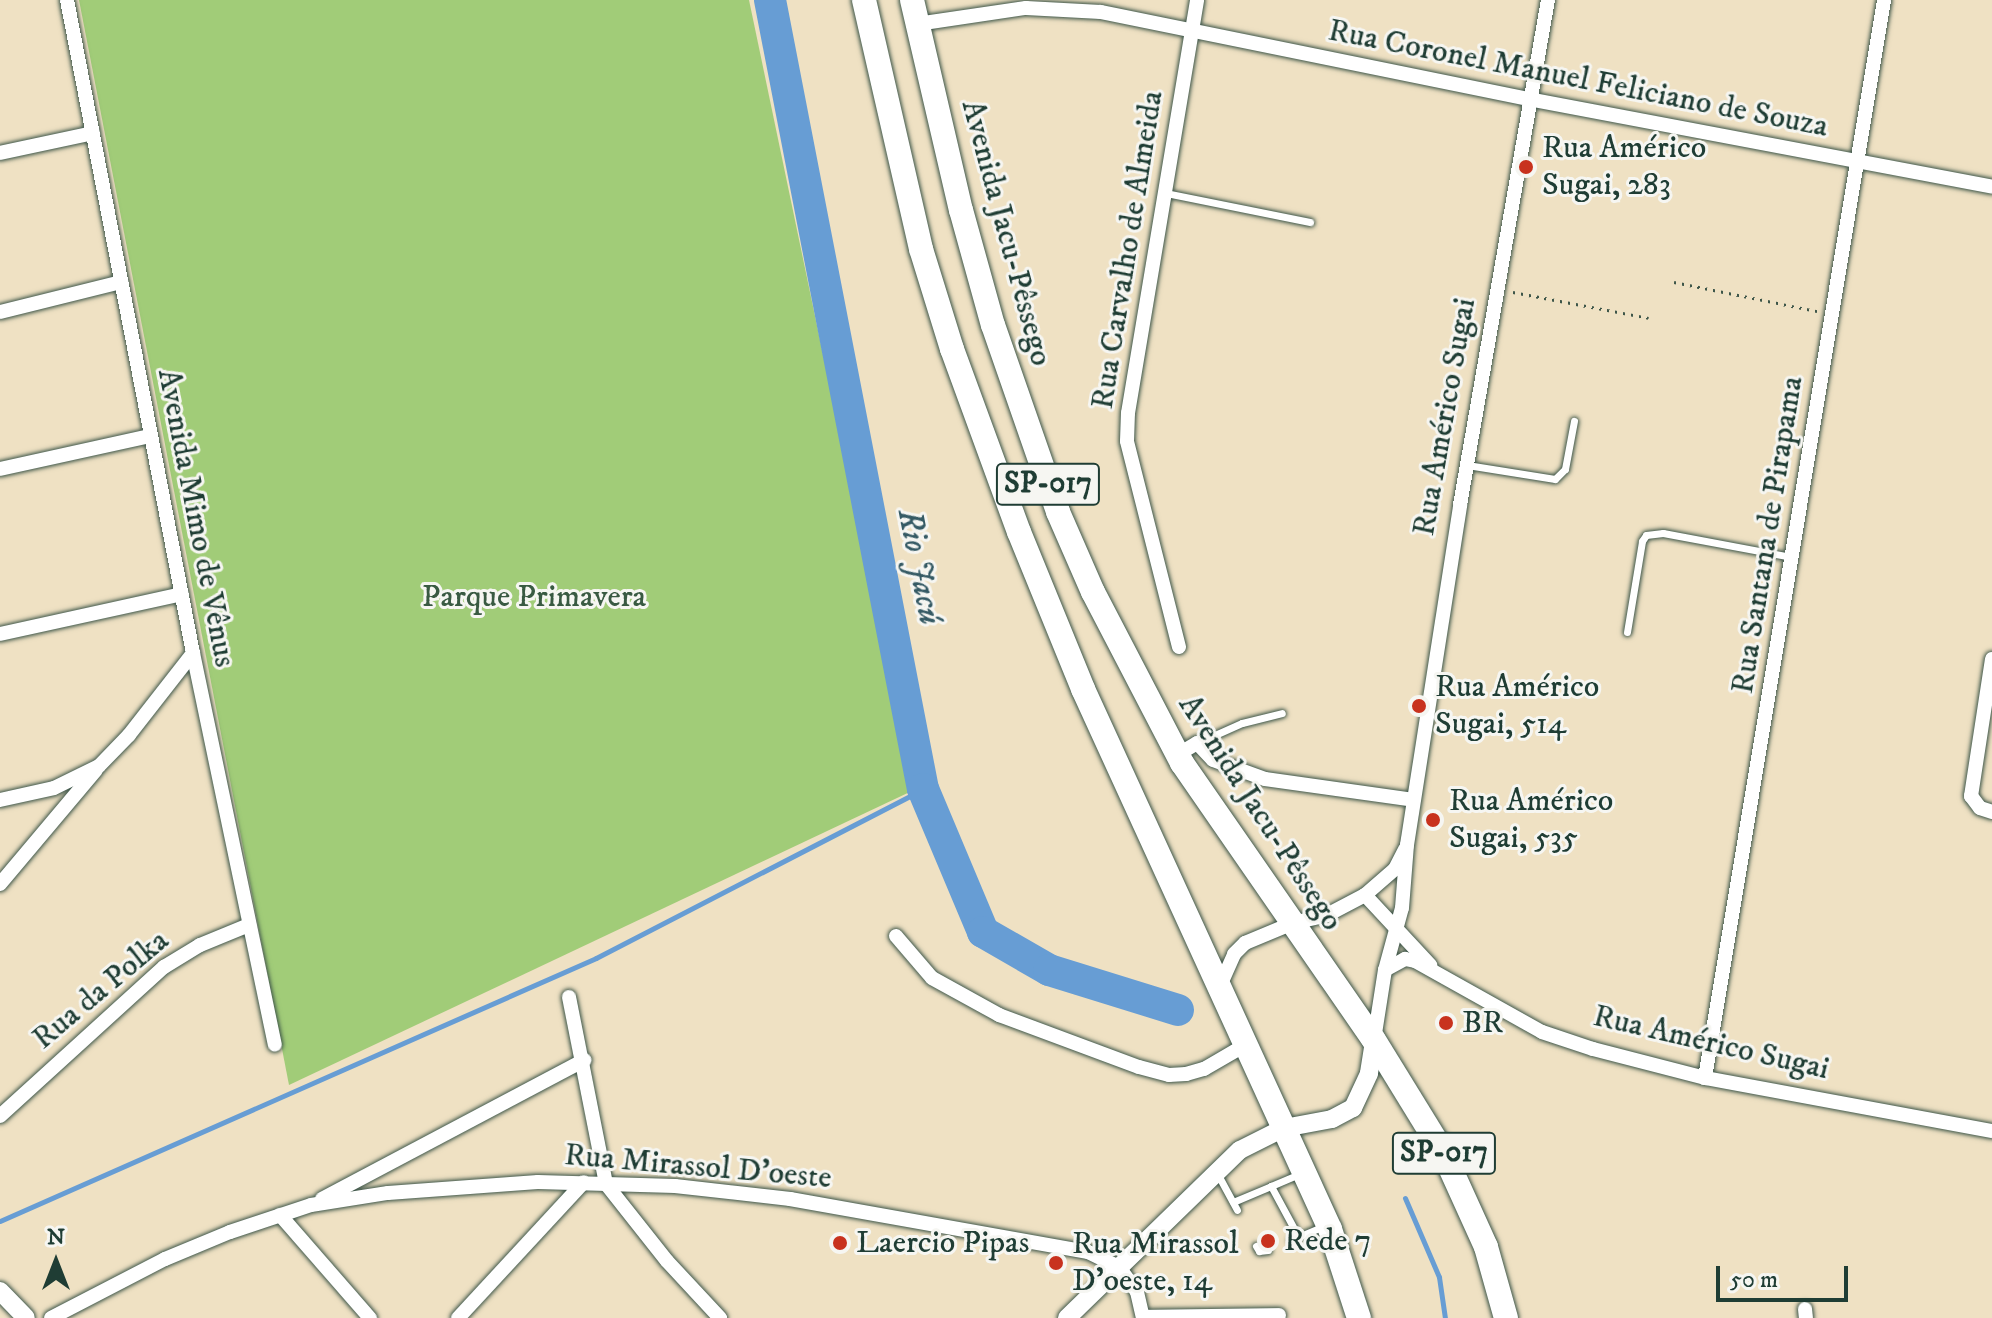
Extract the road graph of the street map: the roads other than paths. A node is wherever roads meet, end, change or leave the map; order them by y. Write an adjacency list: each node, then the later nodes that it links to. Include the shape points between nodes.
1 (67, 0): 9 (street, Avenida Mimo de Vênus)
2 (864, 0): 43 (highway, SP-017, via 921,249 968,391 1083,689)
3 (1197, 0): 7 (street, Rua Carvalho de Almeida)
4 (1548, 0): 8 (street, Rua Américo Sugai)
5 (1884, 0): 11 (street, Rua Santana de Pirapama)
6 (914, 12): 7 (street, Rua Coronel Manuel Feliciano de Souza, via 1101,12); 29 (highway, Avenida Jacu-Pêssego / SP-017, via 973,253 1034,446 1093,592)
7 (1193, 31): 8 (street, Rua Coronel Manuel Feliciano de Souza); 13 (street, Rua Carvalho de Almeida)
8 (1528, 99): 11 (street, Rua Coronel Manuel Feliciano de Souza); 19 (street, Rua Américo Sugai)
9 (93, 133): 10 (street); 15 (street, Avenida Mimo de Vênus)
10 (0, 153)
11 (1858, 162): 12 (street, Rua Coronel Manuel Feliciano de Souza); 21 (street, Rua Santana de Pirapama)
12 (1992, 187)
13 (1166, 193): 14 (lane); 25 (street, Rua Carvalho de Almeida, via 1127,441)
14 (1310, 222)
15 (121, 282): 16 (street); 18 (street, Avenida Mimo de Vênus)
16 (0, 312)
17 (1574, 421): 19 (lane, via 1565,469 1555,479)
18 (150, 436): 20 (street); 22 (street, Avenida Mimo de Vênus)
19 (1467, 465): 32 (street, Rua Américo Sugai)
20 (0, 469)
21 (1793, 558): 23 (lane, via 1663,533 1646,535); 49 (street, Rua Santana de Pirapama)
22 (182, 594): 24 (street); 26 (street, Avenida Mimo de Vênus)
23 (1627, 632)
24 (0, 634)
25 (1179, 647)
26 (193, 653): 30 (street); 38 (street, Avenida Mimo de Vênus)
27 (1992, 659): 33 (street, via 1971,796 1980,808)
28 (1282, 713): 29 (lane, via 1242,723)
29 (1187, 749): 32 (street, via 1265,779); 37 (highway, Avenida Jacu-Pêssego / SP-017)
30 (99, 766): 31 (street, via 54,788); 35 (street)
31 (0, 800)
32 (1414, 800): 34 (street, Rua Américo Sugai)
33 (1992, 812)
34 (1407, 845): 36 (street, Rua Américo Sugai, via 1395,869); 39 (street, Rua Américo Sugai)
35 (0, 884)
36 (1365, 895): 37 (street, Rua Américo Sugai, via 1327,915); 39 (street, Rua Américo Sugai)
37 (1293, 923): 43 (street, Rua Américo Sugai, via 1245,943 1234,954); 45 (highway, Avenida Jacu-Pêssego / SP-017)
38 (249, 925): 47 (street, Avenida Mimo de Vênus); 50 (street, Rua da Polka, via 164,967)
39 (1398, 929): 41 (street, Rua Américo Sugai); 42 (street, Rua Américo Sugai)
40 (896, 936): 46 (street, via 932,978 987,1009 1028,1029 1139,1067 1186,1074)
41 (1433, 969): 42 (street, Rua Américo Sugai, via 1405,959); 49 (street, Rua Américo Sugai, via 1542,1032)
42 (1385, 970): 45 (street, Rua Américo Sugai)
43 (1220, 987): 46 (highway, SP-017)
44 (569, 997): 48 (street)
45 (1374, 1040): 51 (street, Rua Américo Sugai, via 1369,1073 1353,1108 1332,1119); 74 (highway, Avenida Jacu-Pêssego / SP-017, via 1443,1152 1486,1247)
46 (1247, 1044): 51 (highway, SP-017)
47 (275, 1045)
48 (584, 1060): 56 (street); 58 (street)
49 (1705, 1078): 52 (street, Rua Américo Sugai)
50 (3, 1111)
51 (1284, 1128): 53 (street, via 1240,1150); 54 (highway, SP-017)
52 (1992, 1131)
53 (1216, 1171): 57 (lane, via 1235,1206); 63 (street)
54 (1304, 1172): 57 (lane); 60 (highway, SP-017)
55 (584, 1182): 56 (street, Rua Mirassol D'oeste); 58 (street, Rua Mirassol D'oeste, via 472,1186); 69 (street)
56 (606, 1184): 63 (street, Rua Mirassol D'oeste, via 790,1199 1047,1243 1088,1252); 70 (street)
57 (1271, 1186): 60 (lane, via 1295,1238)
58 (311, 1205): 59 (street, Rua Mirassol D'oeste)
59 (280, 1215): 67 (street, Rua Mirassol D'oeste, via 165,1259); 68 (street)
60 (1328, 1225): 73 (highway, SP-017)
61 (1256, 1246): 62 (lane)
62 (1268, 1250)
63 (1119, 1267): 71 (street); 72 (street, via 1137,1292)
64 (0, 1291): 66 (street)
65 (1279, 1315): 72 (street)
66 (26, 1318)
67 (51, 1318)
68 (370, 1318)
69 (458, 1318)
70 (720, 1318)
71 (1067, 1318)
72 (1143, 1318)
73 (1359, 1318)
74 (1506, 1318)

